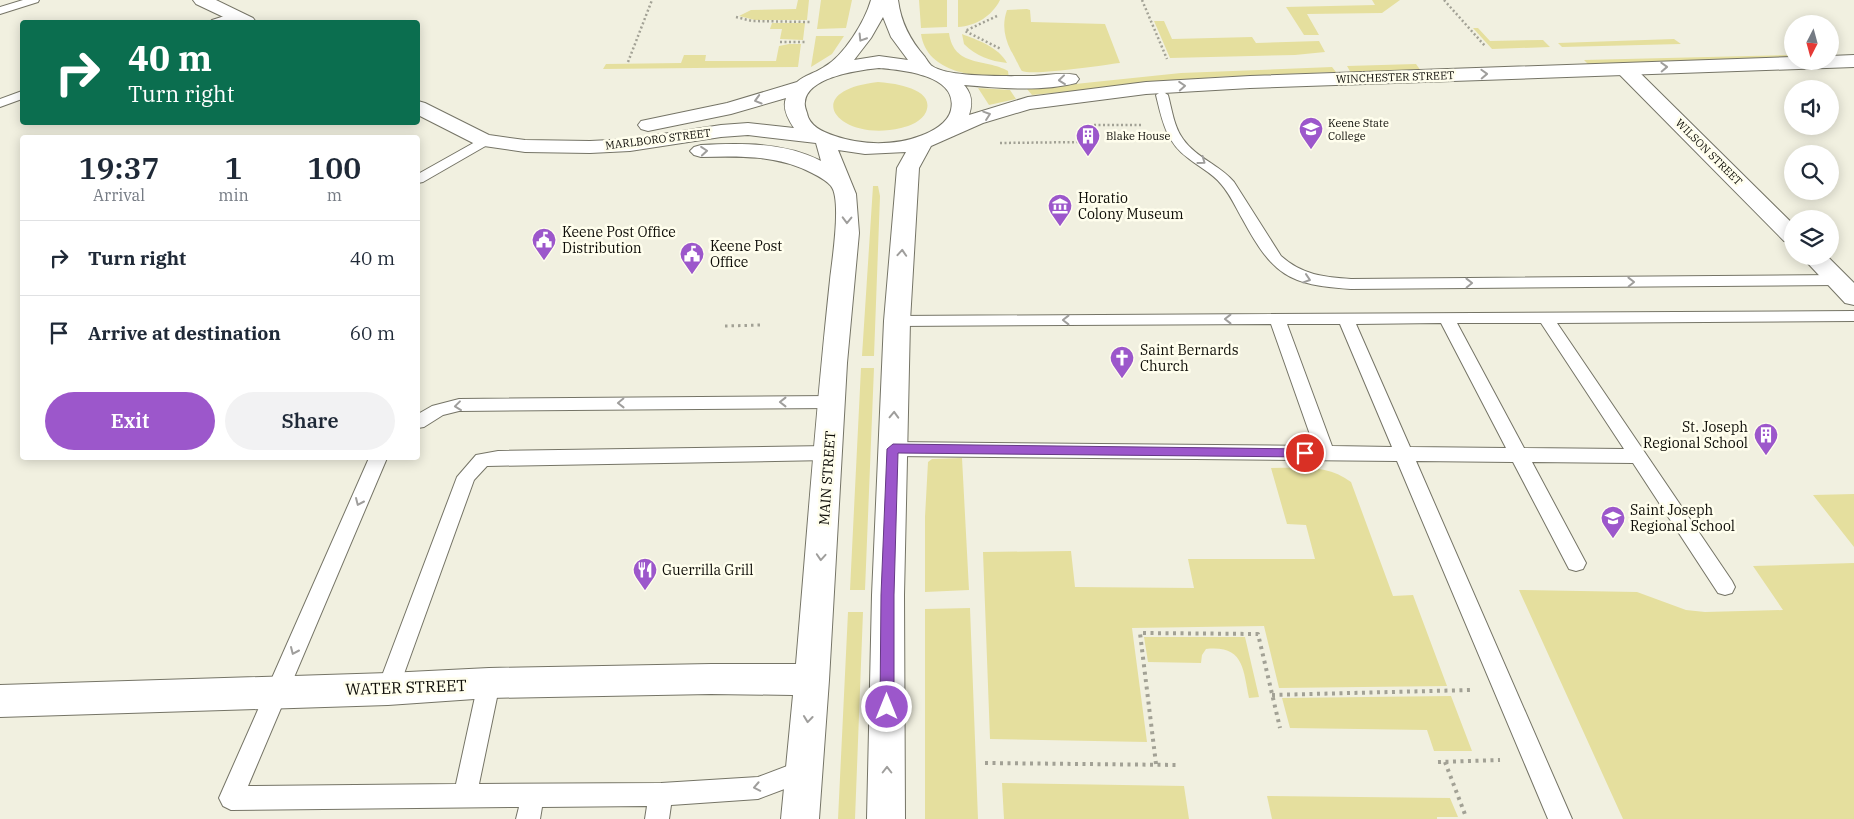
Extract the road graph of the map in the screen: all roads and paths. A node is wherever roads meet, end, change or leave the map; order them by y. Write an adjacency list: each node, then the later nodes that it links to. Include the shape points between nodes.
1 (34, 0): 8 (lane)
2 (202, 0): 12 (street)
3 (652, 0): 22 (path)
4 (880, 0): 25 (street, one-way to 25, via 859,43)
5 (889, 0): 24 (street, via 896,31)
6 (1142, 0): 23 (path)
7 (1444, 0): 20 (path)
8 (12, 2): 9 (lane)
9 (0, 11)
10 (997, 16): 17 (path, via 965,31)
11 (736, 17): 13 (path, via 752,21)
12 (240, 19)
13 (810, 22)
14 (780, 42): 15 (path)
15 (806, 42)
16 (1854, 48): 18 (street)
17 (1001, 49)
18 (1839, 49)
19 (1784, 50): 27 (street, WINCHESTER STREET, one-way to 27, via 1207,67 1017,83)
20 (1491, 52)
21 (1854, 60): 26 (street, WINCHESTER STREET, one-way to 21)
22 (628, 62)
23 (1168, 62)
24 (924, 68): 25 (street, via 879,62); 27 (street)
25 (834, 69): 28 (street, MARLBORO STREET)
26 (1625, 69): 36 (street, WINCHESTER STREET, one-way to 26, via 976,119 1028,103 1146,88); 43 (street, WILSON STREET)
27 (943, 77): 36 (street, via 962,98 962,110 955,122)
28 (805, 86): 33 (street, MARLBORO STREET, one-way to 33, via 730,108 603,132 571,135 510,132); 35 (street, via 796,97 794,110 804,128)
29 (1162, 95): 34 (lane)
30 (20, 96): 31 (lane)
31 (0, 103)
32 (420, 108): 33 (street, MARLBORO STREET)
33 (446, 120): 37 (street, MARLBORO STREET)
34 (1171, 125): 39 (path, via 1082,125); 45 (lane, one-way to 45, via 1176,139 1184,148 1225,180 1235,192 1265,248 1278,263 1292,274 1311,281 1361,284)
35 (820, 138): 36 (street, WINCHESTER STREET, via 844,146 871,149 898,147); 37 (street, MARLBORO STREET, via 768,130 733,130 590,147 525,146); 42 (street, MAIN STREET)
36 (932, 138): 52 (street, one-way to 36, via 908,168)
37 (484, 140): 41 (lane); 42 (street, one-way to 42, via 520,154 572,162 610,162 731,149 758,150 810,164)
38 (996, 142): 39 (path)
39 (1085, 142): 40 (path)
40 (1085, 146)
41 (420, 178)
42 (841, 183): 55 (street, MAIN STREET, one-way to 55, via 847,234)
43 (1784, 228)
44 (1822, 265): 45 (street)
45 (1836, 280): 46 (street)
46 (1854, 297)
47 (1854, 316): 50 (lane)
48 (1346, 318): 49 (lane); 51 (lane); 60 (lane)
49 (1446, 318): 50 (lane); 61 (lane)
50 (1546, 318): 62 (lane)
51 (1277, 319): 52 (lane, one-way to 52); 59 (lane)
52 (897, 321): 57 (street, one-way to 52)
53 (761, 325): 54 (path)
54 (725, 326)
55 (832, 402): 56 (lane, one-way to 56, via 459,405 438,410); 58 (street, MAIN STREET)
56 (420, 421)
57 (893, 449): 59 (lane); 88 (street, one-way to 57)
58 (828, 453): 66 (street, MAIN STREET, one-way to 66); 68 (lane, via 482,460 466,477)
59 (1325, 453): 60 (lane)
60 (1404, 454): 61 (lane); 69 (lane)
61 (1518, 455): 62 (lane); 64 (lane)
62 (1638, 456): 65 (lane)
63 (377, 460): 70 (lane, one-way to 70)
64 (1576, 563)
65 (1725, 587)
66 (812, 680): 67 (street, WATER STREET); 80 (street, MAIN STREET, one-way to 80)
67 (489, 683): 68 (street, WATER STREET); 83 (lane)
68 (388, 689): 70 (street, WATER STREET)
69 (1504, 689): 71 (path); 74 (lane)
70 (276, 691): 72 (street, WATER STREET); 83 (lane, via 231,798)
71 (1272, 695): 73 (path); 78 (path, via 1258,634 1140,633)
72 (0, 701)
73 (1280, 728)
74 (1534, 759): 76 (path); 89 (lane)
75 (1438, 762): 76 (path)
76 (1445, 762): 84 (path)
77 (985, 763): 78 (path)
78 (1156, 764): 79 (path)
79 (1180, 765)
80 (803, 771): 81 (lane, one-way to 81, via 758,788); 87 (street, MAIN STREET)
81 (661, 794): 82 (lane); 86 (lane)
82 (534, 795): 83 (lane); 85 (lane)
83 (465, 796)
84 (1466, 817)
85 (528, 819)
86 (656, 819)
87 (800, 819)
88 (886, 819)
89 (1560, 819)

